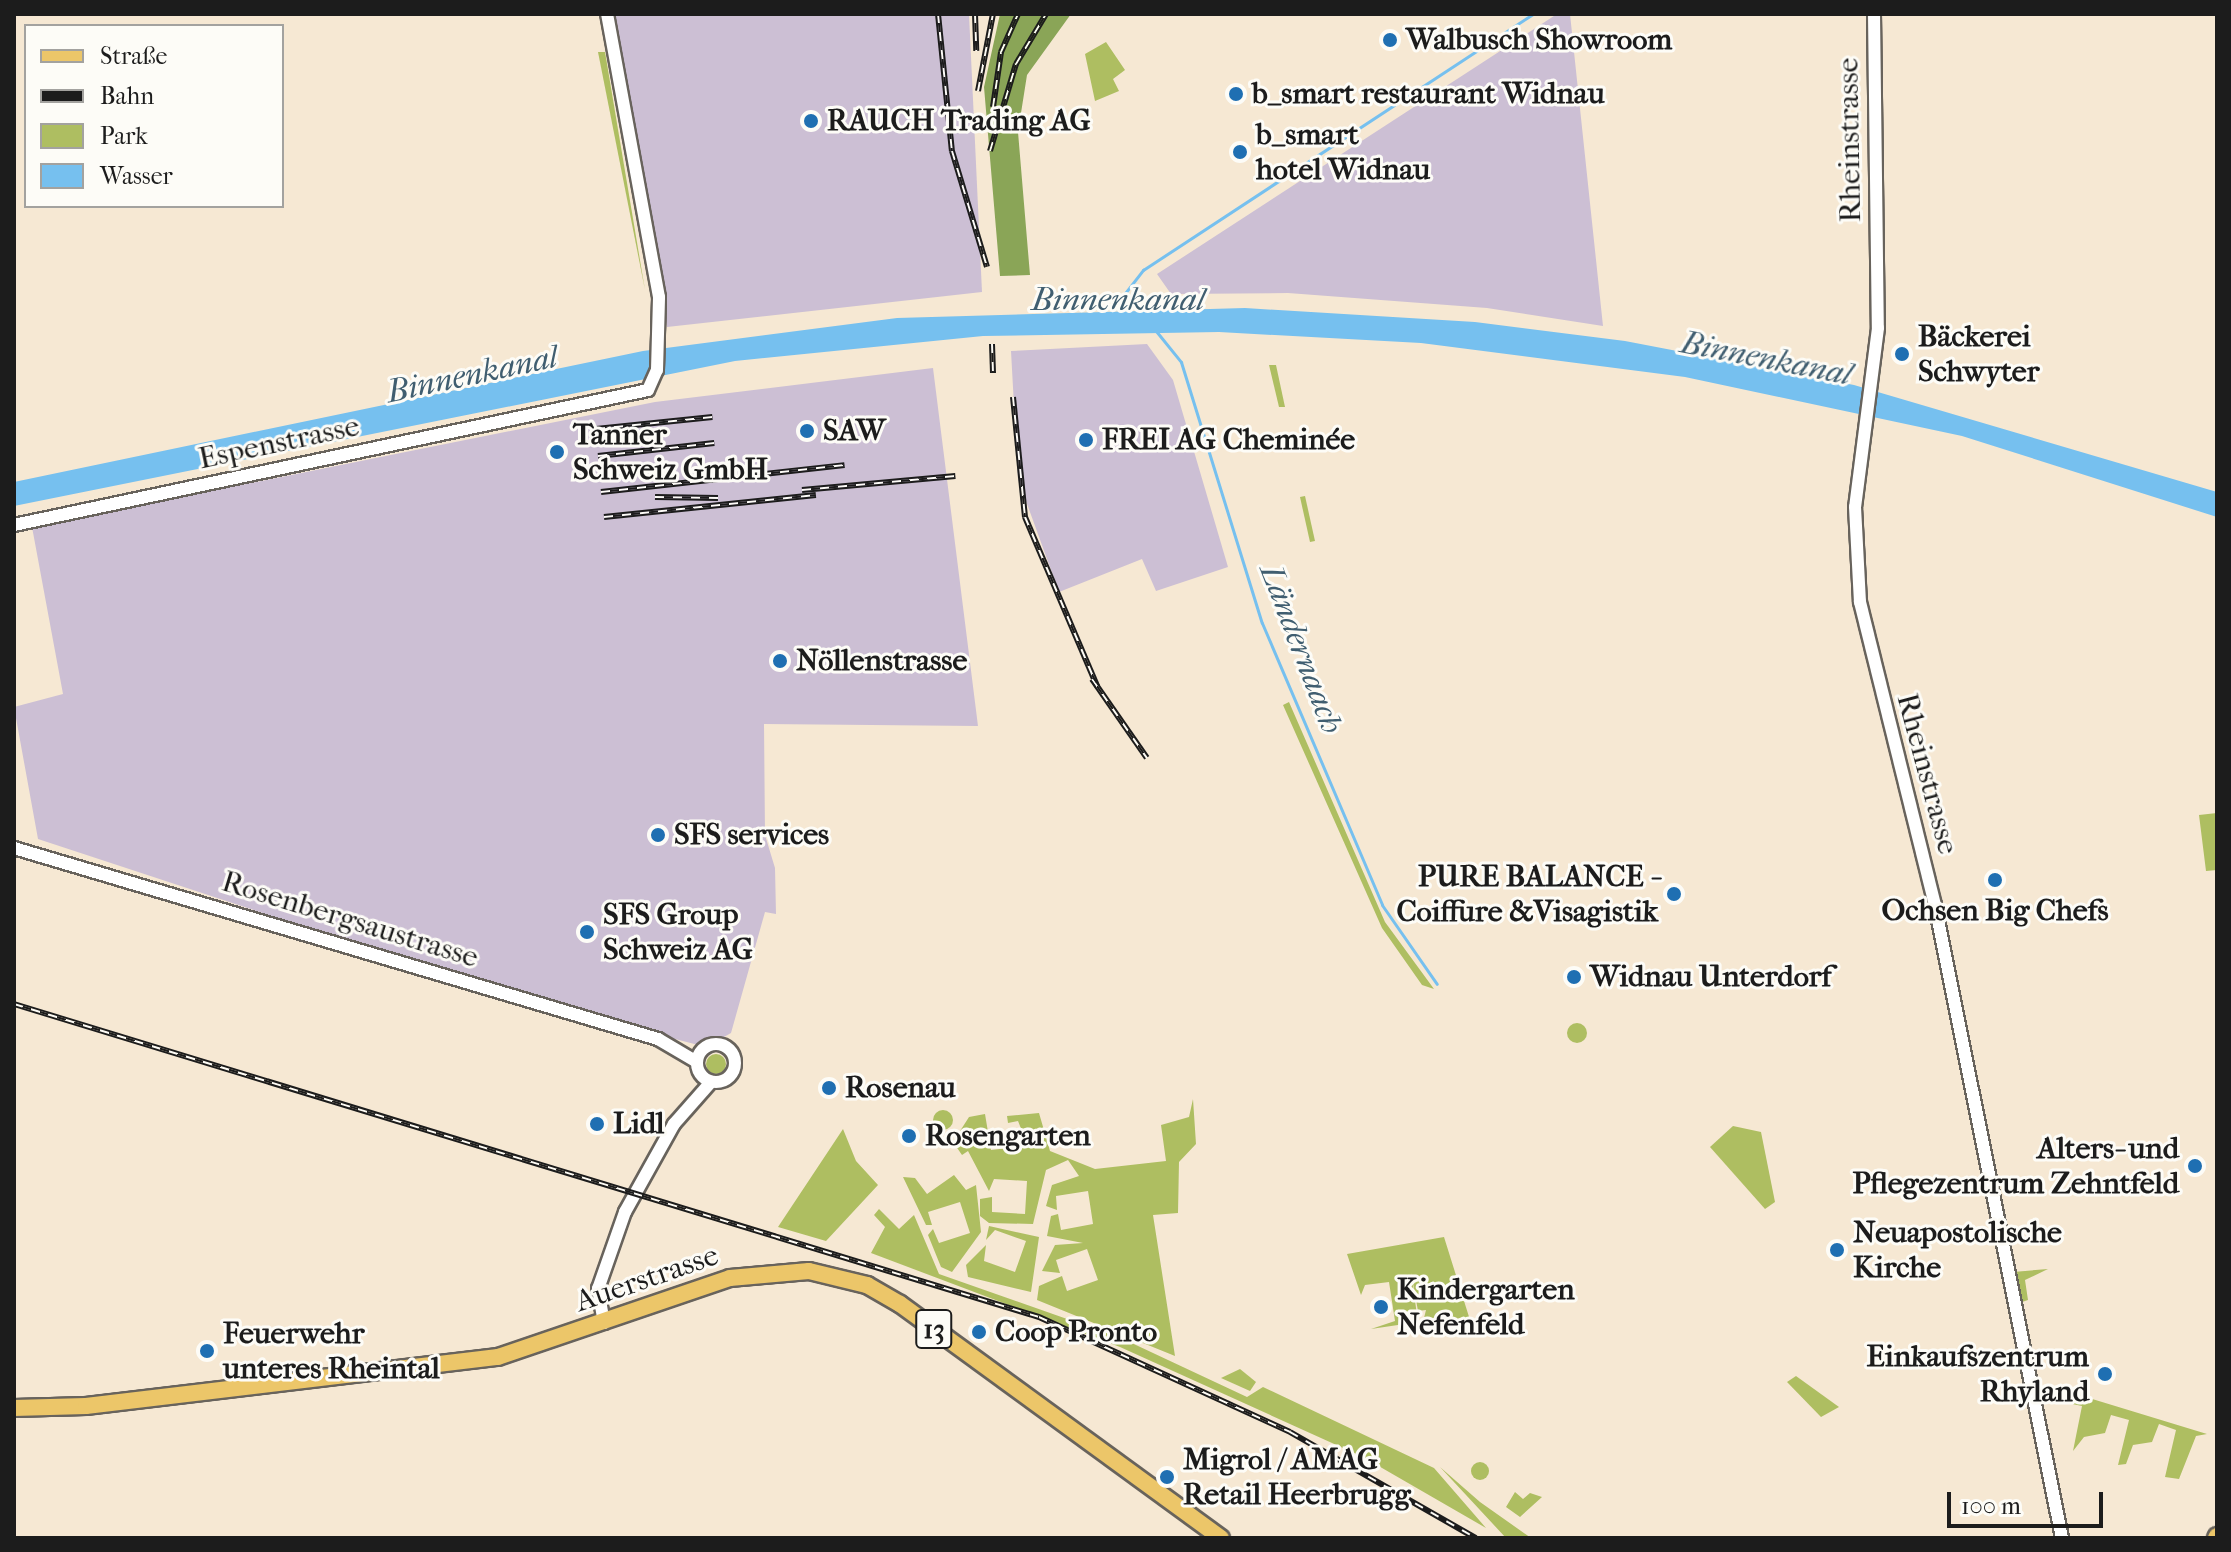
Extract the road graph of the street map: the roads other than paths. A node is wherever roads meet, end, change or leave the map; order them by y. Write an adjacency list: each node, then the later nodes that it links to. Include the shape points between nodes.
1 (607, 14): 3 (street, Espenstrasse, via 660,328 648,390)
2 (1874, 14): 13 (street, Rheinstrasse, via 1873,380 1855,507 1864,631 1935,905)
3 (14, 525)
4 (14, 848): 5 (street, Rosenbergsaustrasse)
5 (670, 1043): 6 (street, Rosenbergsaustrasse); 7 (street, Rosenbergsaustrasse)
6 (706, 1047): 7 (street); 8 (street, via 724,1046 735,1061 725,1079)
7 (698, 1067): 8 (street); 9 (street)
8 (711, 1082): 9 (street)
9 (689, 1103): 10 (street, via 613,1239 596,1296)
10 (604, 1323): 11 (main road, Auerstrasse / 13, via 524,1352 450,1365); 12 (main road, Auerstrasse / 13, via 759,1272 809,1271 867,1285)
11 (14, 1408)
12 (1221, 1538)
13 (2062, 1538)

